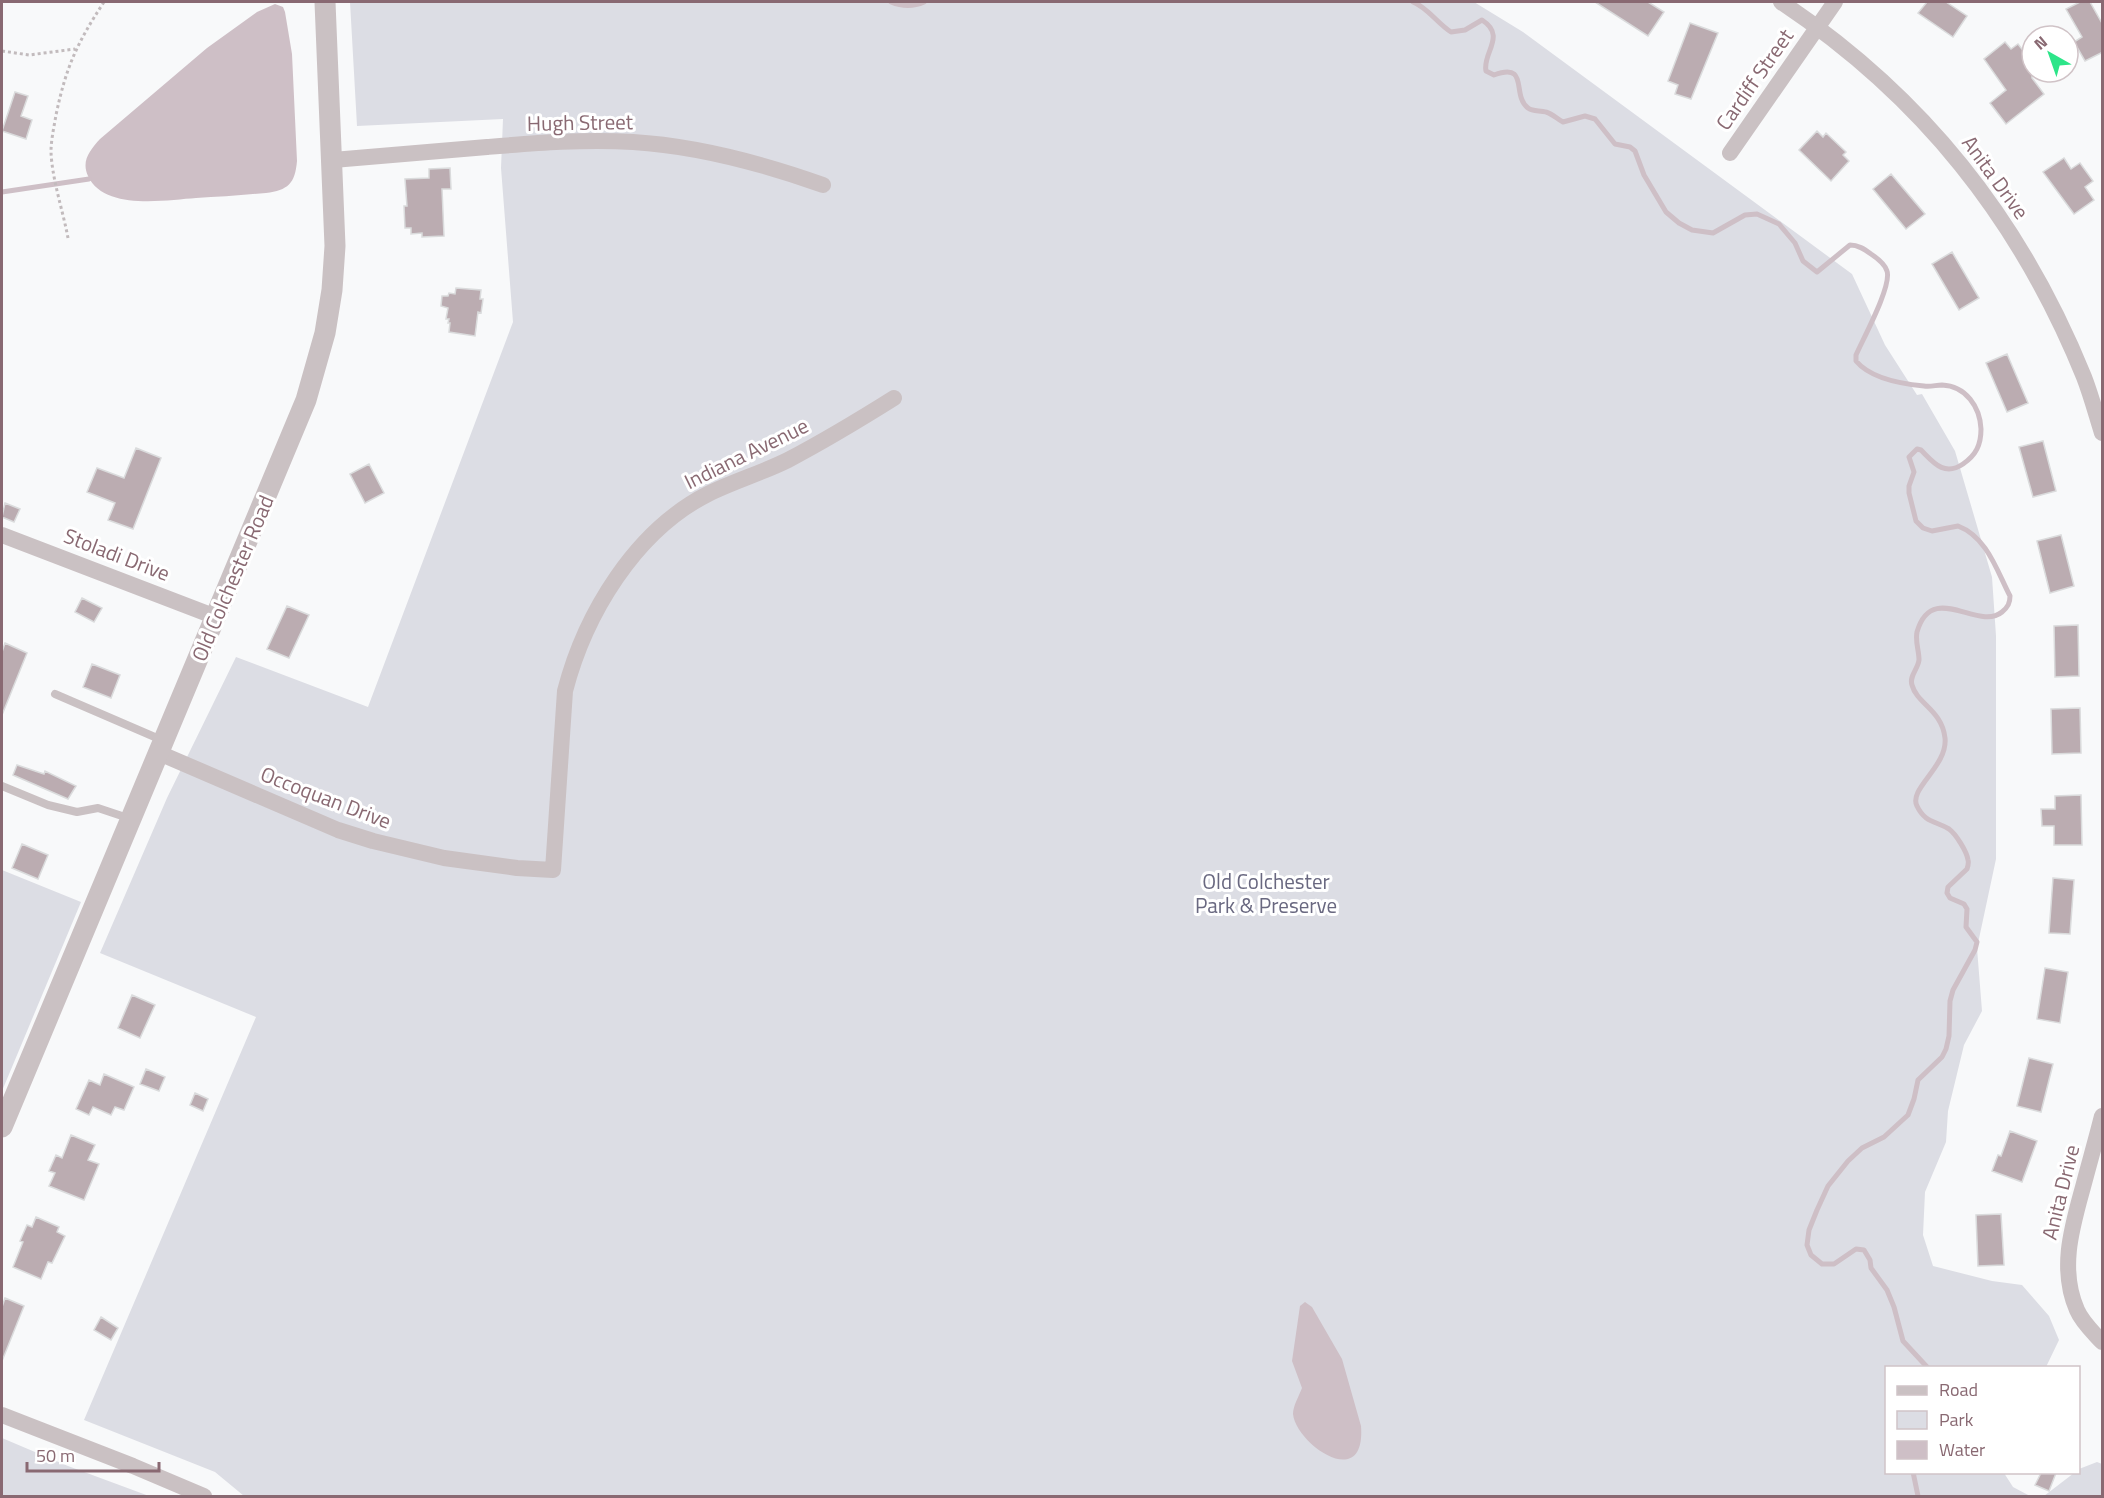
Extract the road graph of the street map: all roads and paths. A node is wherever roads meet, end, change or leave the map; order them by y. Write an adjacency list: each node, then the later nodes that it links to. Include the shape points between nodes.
1 (104, 2): 6 (path)
2 (325, 2): 9 (street, Old Colchester Road)
3 (1781, 2): 5 (street, Anita Drive)
4 (1836, 2): 5 (street, Cardiff Street)
5 (1818, 26): 8 (street, Cardiff Street); 13 (street, Anita Drive, via 1919,115 1996,212 2068,338)
6 (75, 49): 7 (path, via 29,55); 11 (path, via 51,142)
7 (2, 51)
8 (1730, 153)
9 (333, 160): 10 (street, Hugh Street, via 568,141 633,142 730,156); 15 (street, Old Colchester Road, via 335,246 323,343 306,400)
10 (823, 184)
11 (68, 238)
12 (894, 398): 20 (street, Indiana Avenue, via 813,447 699,500 645,543 614,580 589,622 565,691)
13 (2103, 433)
14 (2, 535): 15 (street, Stoladi Drive)
15 (216, 617): 17 (street, Old Colchester Road)
16 (55, 694): 17 (lane)
17 (162, 747): 19 (street, Old Colchester Road); 20 (street, Occoquan Drive, via 338,830 444,858)
18 (2, 786): 19 (lane, via 48,805 77,812 98,808)
19 (132, 819): 22 (street, Old Colchester Road)
20 (553, 870)
21 (2103, 1116): 23 (street, Anita Drive, via 2071,1230 2068,1261 2077,1310)
22 (2, 1127)
23 (2103, 1342)
24 (2, 1415): 25 (street)
25 (204, 1497)

